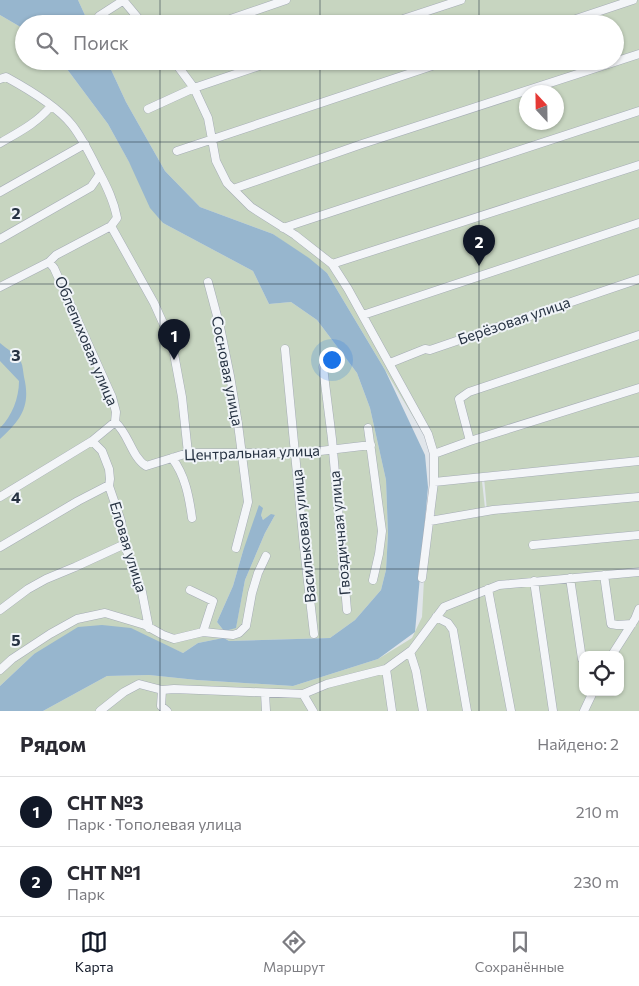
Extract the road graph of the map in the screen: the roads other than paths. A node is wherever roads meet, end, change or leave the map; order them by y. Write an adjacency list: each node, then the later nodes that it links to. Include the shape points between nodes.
1 (123, 0): 5 (street); 6 (street)
2 (286, 0): 7 (street)
3 (462, 0): 8 (street)
4 (633, 0): 9 (street)
5 (100, 15)
6 (136, 15)
7 (242, 15)
8 (416, 15)
9 (588, 15)
10 (639, 54): 11 (street)
11 (624, 59)
12 (181, 70): 17 (street)
13 (247, 70): 17 (street)
14 (420, 70): 21 (street)
15 (590, 70): 27 (street)
16 (0, 79): 18 (street, via 6,77)
17 (194, 88): 19 (street); 21 (street, via 208,118)
18 (51, 106): 22 (street, via 32,125); 23 (street, via 71,124)
19 (148, 109)
20 (639, 111): 31 (street)
21 (212, 138): 24 (street); 27 (street, via 216,161)
22 (0, 143)
23 (85, 144): 26 (street); 28 (street)
24 (177, 151)
25 (639, 165): 34 (street)
26 (100, 174): 30 (street, via 114,201 117,218); 32 (street, via 91,187)
27 (233, 189): 31 (street, via 251,207)
28 (0, 192)
29 (639, 224): 38 (street)
30 (111, 226): 33 (street, via 56,254); 50 (street, via 154,303 172,343)
31 (283, 228): 34 (street)
32 (0, 239)
33 (49, 262): 37 (street); 44 (street, Облепиховая улица, via 112,397)
34 (332, 264): 38 (street)
35 (639, 279): 41 (street, Берёзовая улица)
36 (208, 282): 51 (street, Сосновая улица, via 228,368)
37 (0, 287)
38 (363, 316): 41 (street)
39 (639, 335): 47 (street, via 469,392 459,399)
40 (285, 349): 52 (street, Васильковая улица)
41 (390, 363): 53 (street, via 428,434)
42 (323, 367): 49 (street, Гвоздичная улица)
43 (639, 388): 47 (street)
44 (115, 422): 46 (street); 54 (street, Центральная улица, via 127,436 141,463 146,466)
45 (368, 428): 48 (street)
46 (92, 441): 57 (street, Еловая улица, via 105,458); 58 (street)
47 (470, 441): 53 (street)
48 (371, 445): 49 (street, Центральная улица); 72 (street, via 382,531)
49 (333, 450): 52 (street, Центральная улица); 78 (street, Гвоздичная улица)
50 (188, 453): 51 (street, Центральная улица); 54 (street, Центральная улица)
51 (242, 453): 52 (street, Центральная улица); 66 (street, Сосновая улица, via 248,502)
52 (296, 453): 83 (street, Васильковая улица)
53 (434, 454): 56 (street)
54 (172, 458): 60 (street, via 184,482)
55 (639, 461): 56 (street)
56 (434, 482): 61 (street)
57 (109, 485): 63 (street, Еловая улица); 65 (street)
58 (0, 497)
59 (639, 497): 61 (street, via 493,510)
60 (192, 518)
61 (430, 521): 70 (street)
62 (639, 535): 64 (street)
63 (125, 544): 77 (street, via 46,578); 81 (street, Еловая улица, via 142,592)
64 (533, 545)
65 (0, 547)
66 (236, 548)
67 (266, 556): 82 (street, via 252,593 246,626 239,634 233,635)
68 (639, 572): 69 (street)
69 (604, 575): 71 (street); 80 (street, via 611,624)
70 (422, 578)
71 (570, 578): 73 (street); 84 (street)
72 (373, 580)
73 (534, 582): 74 (street); 101 (street)
74 (488, 589): 79 (street, via 444,607); 100 (street)
75 (190, 590): 82 (street, via 213,601)
76 (639, 609): 80 (street)
77 (0, 610)
78 (347, 610)
79 (436, 617): 86 (street); 99 (street, via 448,623 453,630)
80 (632, 624): 85 (street)
81 (150, 628): 82 (street, via 174,639); 88 (street, via 105,613 77,619 34,644)
82 (203, 632)
83 (314, 634)
84 (581, 651)
85 (615, 651)
86 (410, 652): 87 (street); 98 (street)
87 (386, 668): 91 (street); 97 (street)
88 (0, 670)
89 (162, 690): 90 (street); 93 (street, via 139,684); 94 (street, via 161,706)
90 (265, 692): 91 (street); 95 (street)
91 (303, 694): 96 (street)
92 (591, 696): 102 (street)
93 (101, 711)
94 (167, 711)
95 (266, 711)
96 (313, 711)
97 (392, 711)
98 (423, 711)
99 (467, 711)
100 (511, 711)
101 (553, 711)
102 (584, 711)

